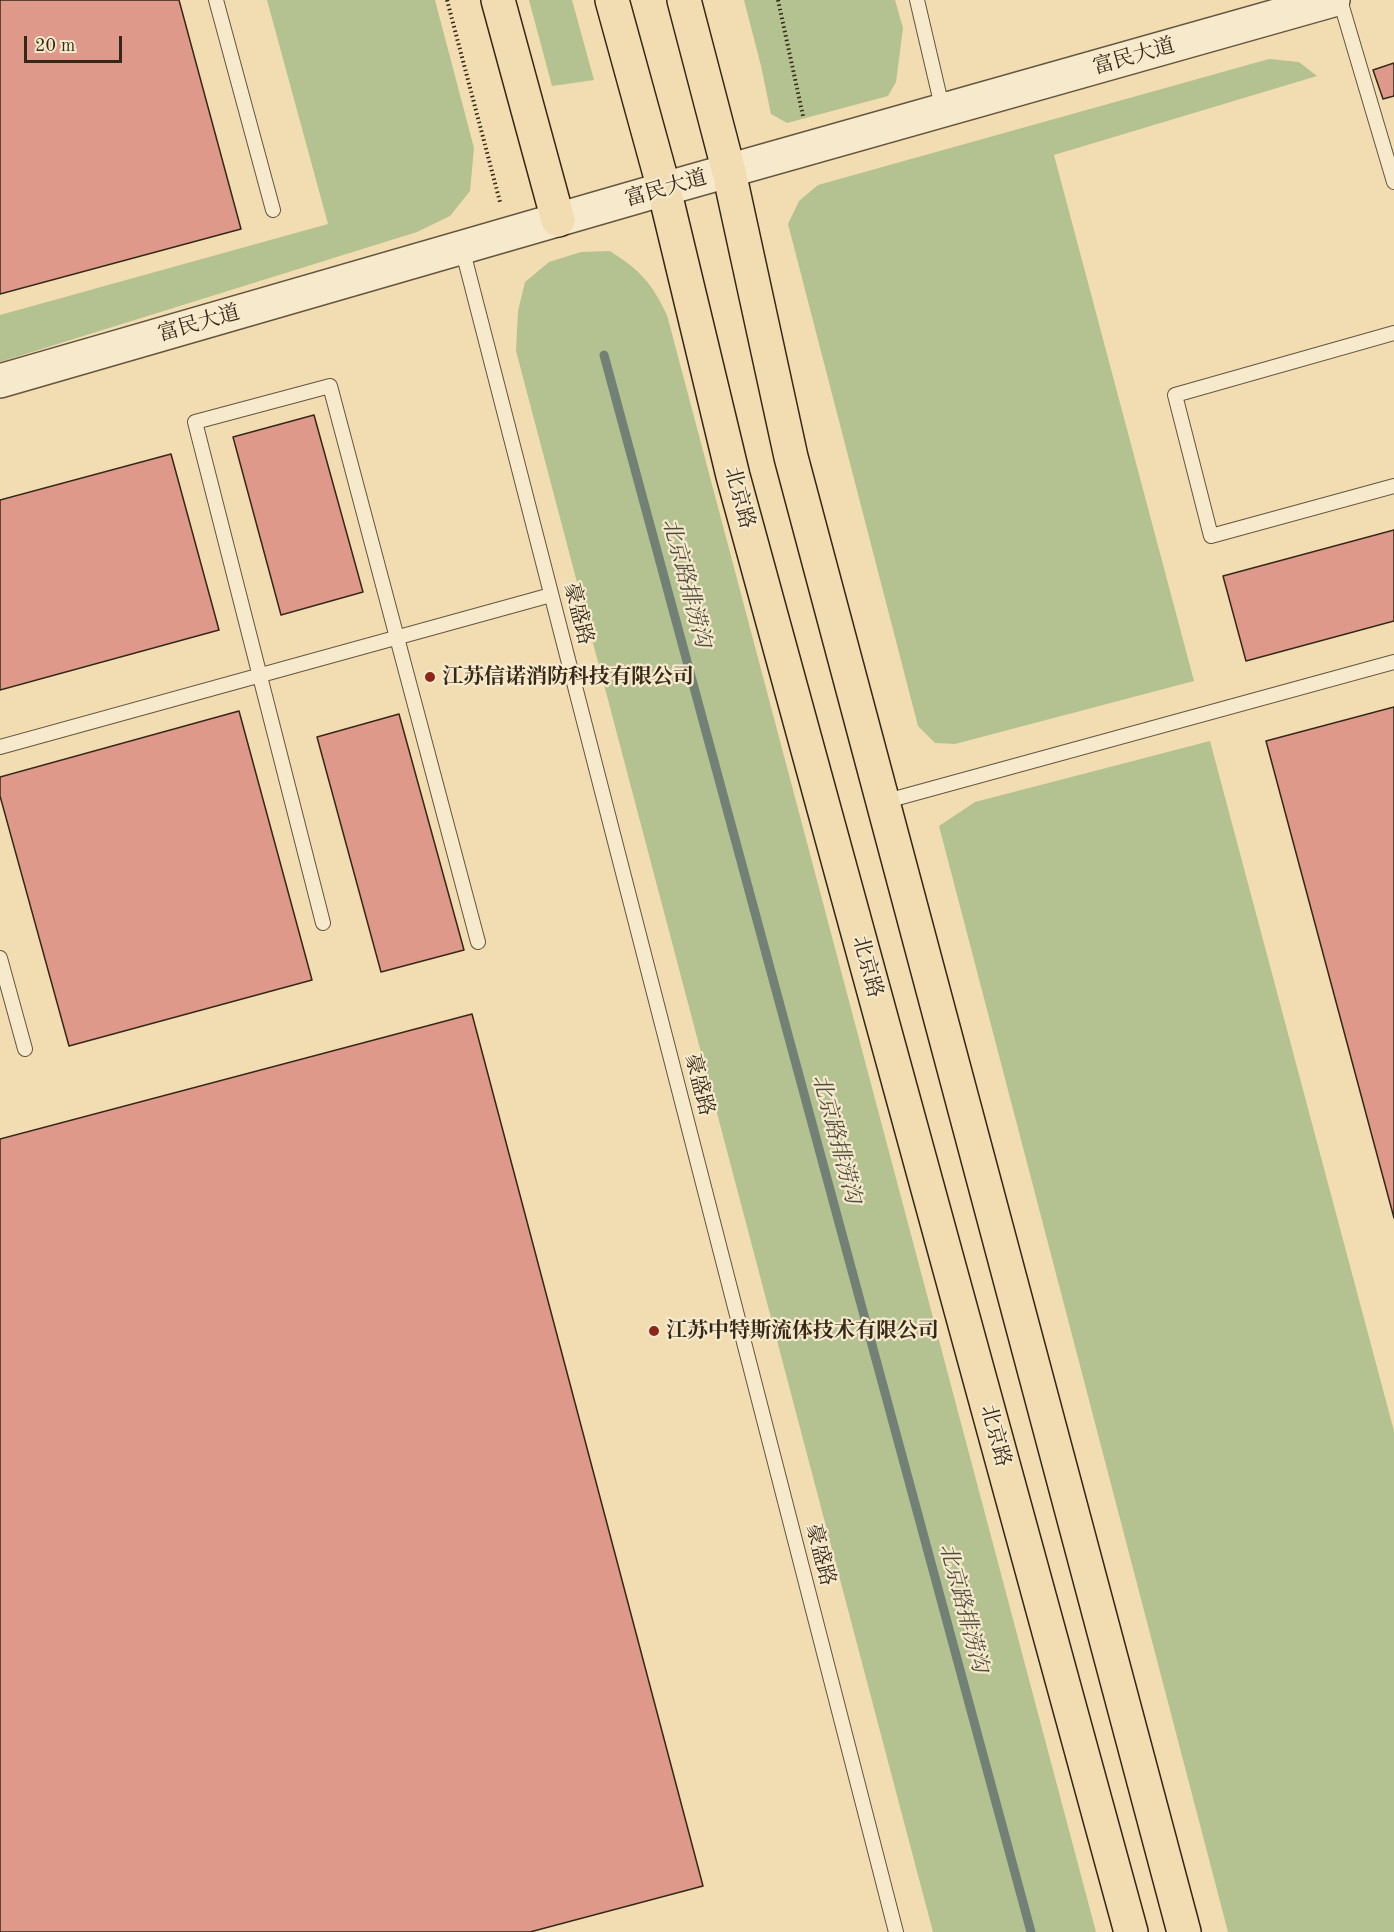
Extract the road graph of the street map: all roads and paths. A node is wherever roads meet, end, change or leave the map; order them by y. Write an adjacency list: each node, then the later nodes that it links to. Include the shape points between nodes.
1 (216, 0): 15 (lane)
2 (447, 0): 17 (path)
3 (498, 0): 16 (main road)
4 (612, 0): 14 (main road, 北京路)
5 (684, 0): 12 (main road)
6 (778, 0): 11 (path)
7 (917, 0): 10 (lane)
8 (1333, 0): 10 (street, 富民大道)
9 (1340, 0): 13 (lane)
10 (943, 111): 11 (street, 富民大道)
11 (810, 149): 12 (street, 富民大道)
12 (729, 172): 14 (street, 富民大道); 27 (main road, via 791,457)
13 (1394, 182)
14 (664, 189): 16 (street, 富民大道); 33 (main road, 北京路, via 733,476)
15 (273, 210)
16 (558, 220): 17 (street, 富民大道)
17 (508, 234): 18 (street, 富民大道)
18 (462, 248): 20 (street, 富民大道); 22 (lane, 豪盛路)
19 (1394, 333): 21 (lane, via 1175,395 1211,536)
20 (0, 381)
21 (1394, 486)
22 (551, 595): 23 (lane); 32 (lane, 豪盛路)
23 (397, 638): 25 (lane); 25 (lane, via 330,386 195,422); 29 (lane)
24 (1394, 662): 27 (lane)
25 (260, 675): 26 (lane); 28 (lane)
26 (0, 747)
27 (883, 802): 34 (main road)
28 (323, 923)
29 (478, 942)
30 (0, 958): 31 (lane)
31 (25, 1048)
32 (896, 1932)
33 (1131, 1932)
34 (1184, 1932)

